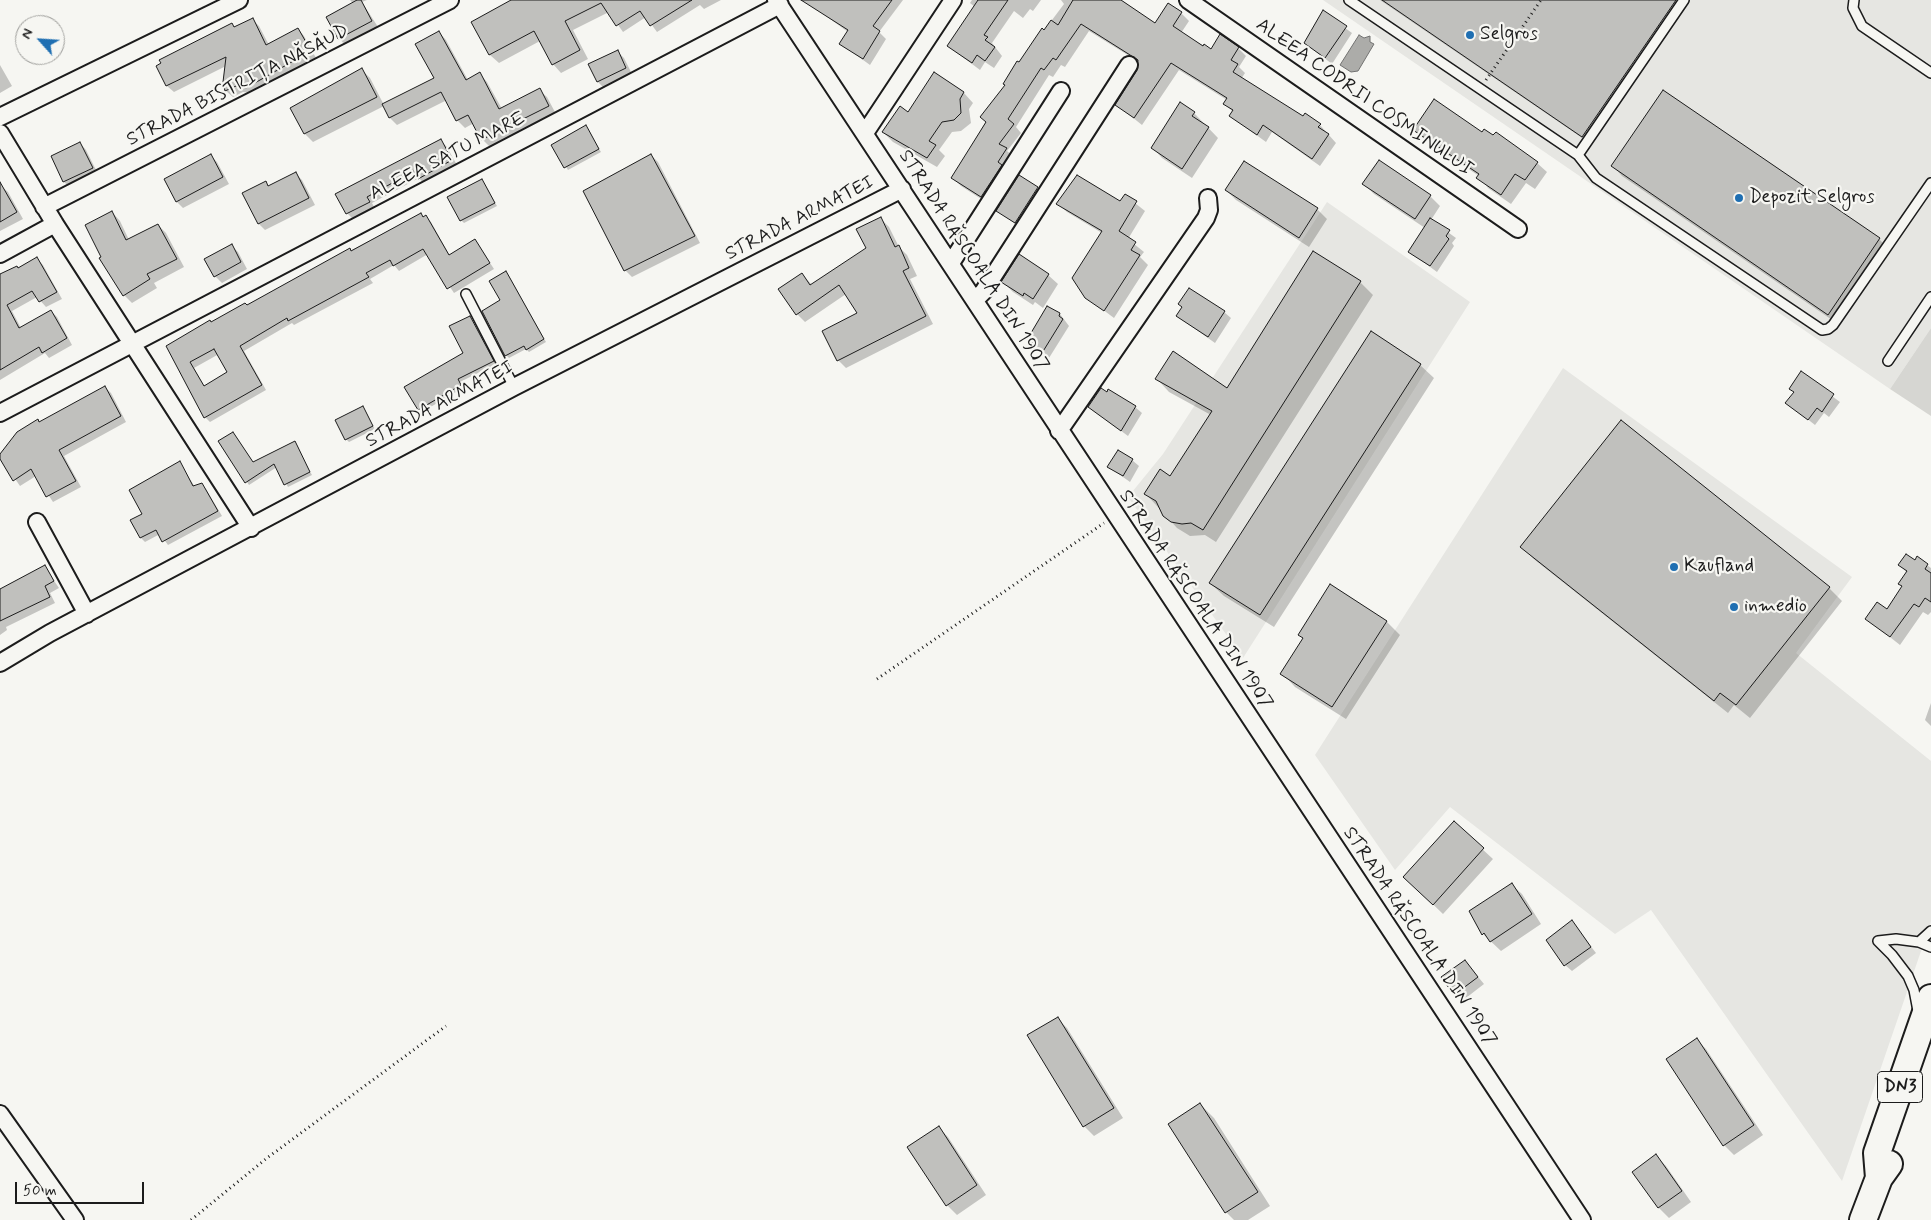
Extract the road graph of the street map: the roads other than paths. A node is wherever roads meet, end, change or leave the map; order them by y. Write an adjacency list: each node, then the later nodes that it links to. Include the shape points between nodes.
1 (239, 0): 12 (street)
2 (450, 0): 19 (street, STRADA BISTRIȚA NĂSĂUD)
3 (953, 0): 14 (street)
4 (1188, 0): 21 (street, ALEEA CODRII COSMINULUI)
5 (1350, 0): 15 (lane)
6 (1684, 0): 15 (lane)
7 (1854, 0): 10 (lane, via 1853,8 1862,26)
8 (778, 3): 14 (street, STRADA RĂSCOALA DIN 1907); 27 (street, ALEEA SATU MARE)
9 (1129, 65): 26 (street)
10 (1931, 73)
11 (1061, 91): 23 (street)
12 (0, 117)
13 (0, 133): 19 (street)
14 (865, 133): 17 (street, STRADA RĂSCOALA DIN 1907)
15 (1578, 155): 16 (lane, via 1596,178 1822,330 1833,324)
16 (1931, 183)
17 (902, 189): 23 (street, STRADA RĂSCOALA DIN 1907); 29 (street, STRADA ARMATEI)
18 (1208, 198): 31 (street, via 1210,210 1206,218)
19 (44, 207): 20 (street)
20 (55, 224): 22 (street); 27 (street)
21 (1518, 229)
22 (0, 254)
23 (952, 263): 26 (street, STRADA RĂSCOALA DIN 1907)
24 (466, 294): 29 (lane)
25 (1931, 298): 28 (lane)
26 (975, 300): 31 (street, STRADA RĂSCOALA DIN 1907)
27 (134, 343): 30 (street, ALEEA SATU MARE); 33 (street)
28 (1888, 361)
29 (514, 387): 33 (street, STRADA ARMATEI)
30 (0, 413)
31 (1059, 431): 43 (street, STRADA RĂSCOALA DIN 1907)
32 (37, 522): 34 (street)
33 (251, 528): 34 (street, STRADA ARMATEI)
34 (87, 614): 35 (street, STRADA ARMATEI)
35 (0, 663)
36 (1931, 931): 37 (lane)
37 (1919, 942): 38 (lane); 40 (lane, via 1878,941 1908,976)
38 (1931, 947)
39 (1931, 998): 40 (main road, DN3)
40 (1925, 1041): 44 (main road, DN3, via 1894,1158 1878,1178)
41 (0, 1114): 42 (street)
42 (75, 1220)
43 (1582, 1220)
44 (1863, 1220)

